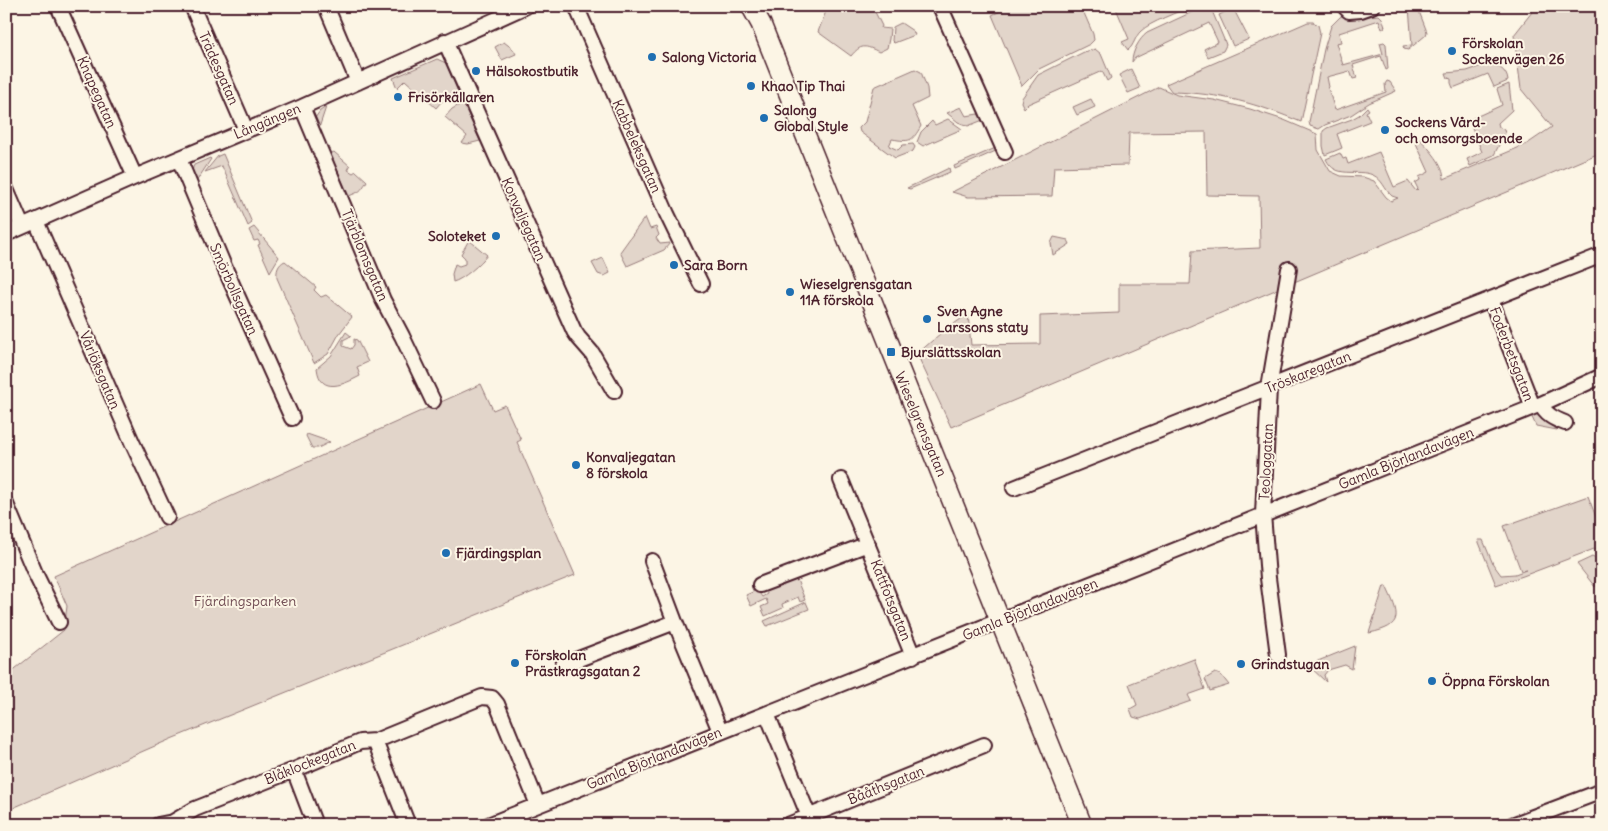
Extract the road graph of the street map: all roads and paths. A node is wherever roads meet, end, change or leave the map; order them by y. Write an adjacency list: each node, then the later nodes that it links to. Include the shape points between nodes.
1 (58, 6): 17 (street, Knapegatan)
2 (192, 6): 14 (street, Trädesgatan)
3 (326, 6): 12 (street)
4 (526, 6): 11 (street, Långängen)
5 (576, 6): 24 (street, Kabbeleksgatan)
6 (751, 6): 10 (street, Wieselgrensgatan)
7 (1344, 6): 8 (street, via 1349,10)
8 (1372, 6)
9 (944, 7): 15 (street)
10 (759, 15): 41 (street, Wieselgrensgatan)
11 (445, 41): 12 (street, Långängen); 28 (street, Konvaljegatan, via 574,331 592,353)
12 (358, 82): 13 (street, Långängen)
13 (302, 107): 14 (street, Långängen); 29 (street, Tjärblomsgatan, via 383,300)
14 (246, 130): 16 (street, Långängen)
15 (1006, 152)
16 (179, 159): 17 (street, Långängen); 31 (street, Smörbollsgatan)
17 (135, 177): 19 (street, Långängen)
18 (6, 189): 20 (street)
19 (36, 221): 20 (street, Långängen); 37 (street, Vårlöksgatan)
20 (22, 226): 21 (street, Långängen)
21 (6, 234)
22 (1602, 255): 25 (street, Tröskaregatan)
23 (1289, 269): 27 (street, Teologgatan)
24 (701, 284)
25 (1491, 300): 27 (street, Tröskaregatan); 30 (street, Foderbetsgatan)
26 (1602, 376): 30 (street, Gamla Björlandavägen)
27 (1270, 388): 34 (street, Tröskaregatan); 36 (street, Teologgatan)
28 (614, 390)
29 (433, 401)
30 (1537, 406): 32 (street, via 1553,419); 36 (street, Gamla Björlandavägen)
31 (292, 418)
32 (1565, 423)
33 (841, 480): 38 (street, Kattfotsgatan)
34 (1014, 488)
35 (6, 504): 42 (street)
36 (1263, 514): 41 (street, Gamla Björlandavägen); 45 (street, Teologgatan)
37 (167, 517)
38 (868, 544): 40 (street, Kattfotsgatan); 44 (street, Kattfotsgatan)
39 (652, 561): 43 (street)
40 (760, 585)
41 (1000, 621): 44 (street, Gamla Björlandavägen); 62 (street, Wieselgrensgatan)
42 (59, 622)
43 (675, 622): 46 (street); 48 (street)
44 (913, 656): 47 (street, Gamla Björlandavägen)
45 (1278, 656)
46 (563, 665)
47 (767, 714): 48 (street, Gamla Björlandavägen); 54 (street)
48 (720, 731): 53 (street, Gamla Björlandavägen)
49 (375, 741): 51 (street, Blåklockegatan, via 360,742); 53 (street, Blåklockegatan, via 482,698 492,698); 59 (street)
50 (984, 745): 54 (street, Bååthsgatan)
51 (294, 770): 56 (street, Blåklockegatan, via 194,809); 58 (street)
52 (1602, 791): 63 (street)
53 (538, 805): 55 (street, Gamla Björlandavägen)
54 (810, 820): 61 (street, Bååthsgatan)
55 (506, 822): 60 (street, Gamla Björlandavägen)
56 (174, 823): 57 (street, Blåklockegatan)
57 (158, 825)
58 (315, 825)
59 (408, 825)
60 (488, 825)
61 (788, 825)
62 (1082, 825)
63 (1512, 825)

